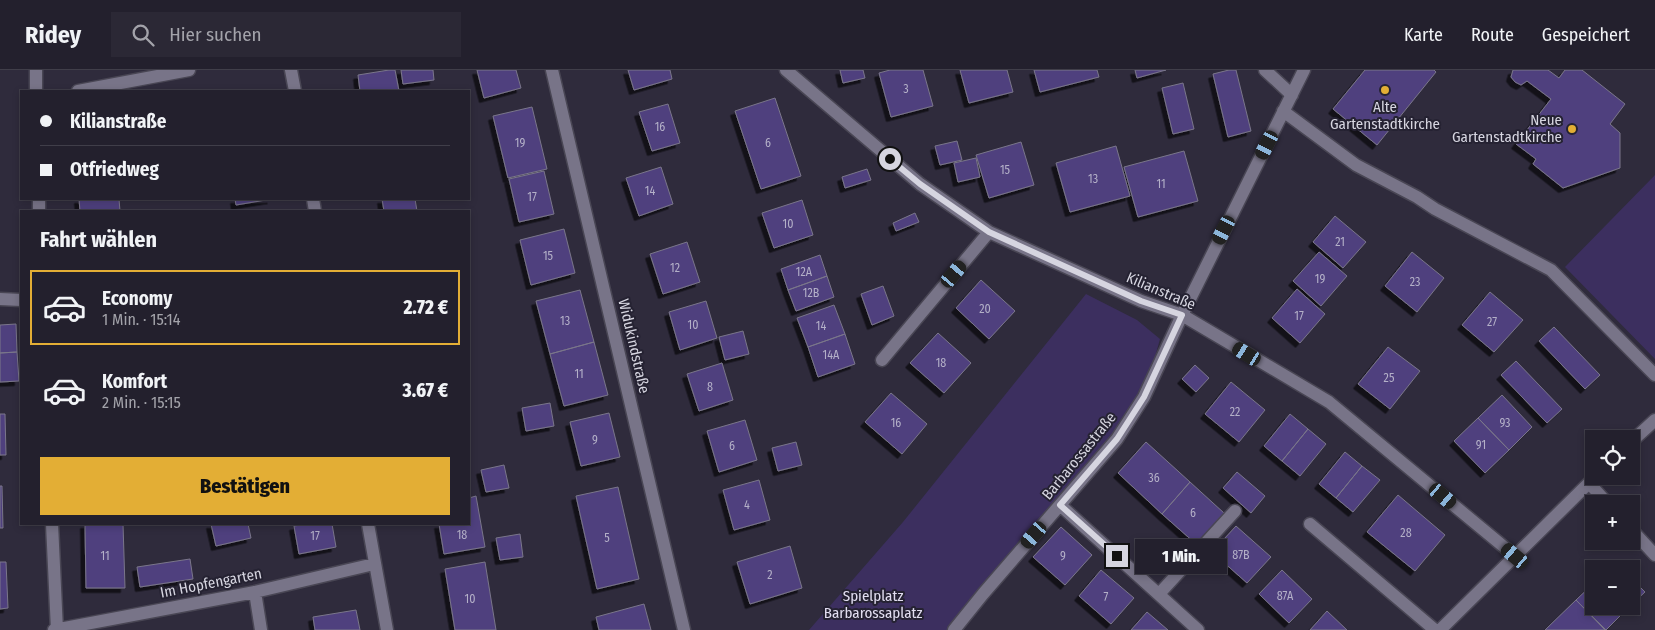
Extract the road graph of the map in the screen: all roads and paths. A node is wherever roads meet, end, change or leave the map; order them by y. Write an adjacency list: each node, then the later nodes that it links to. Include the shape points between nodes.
1 (36, 70): 8 (street)
2 (189, 70): 9 (street)
3 (291, 70): 10 (street)
4 (552, 70): 37 (street, Widukindstraße)
5 (786, 70): 13 (street, Kilianstraße, via 920,184)
6 (1265, 70): 11 (street)
7 (1304, 70): 11 (street, Barbarossastraße)
8 (36, 90)
9 (83, 90)
10 (295, 90)
11 (1292, 95): 12 (street, Barbarossastraße)
12 (1284, 111): 16 (street, Barbarossastraße); 18 (street, via 1356,165 1551,270)
13 (989, 232): 16 (street, Kilianstraße, via 1141,301); 17 (street)
14 (0, 299): 15 (street)
15 (20, 300)
16 (1182, 315): 22 (street, Barbarossastraße, via 1144,397 1117,439); 29 (street, Kilianstraße, via 1329,402)
17 (882, 360)
18 (1655, 375)
19 (1655, 420): 20 (street)
20 (1640, 434)
21 (1587, 485): 29 (street)
22 (1060, 505): 32 (street); 38 (street, Barbarossastraße)
23 (1235, 511): 32 (street)
24 (1310, 524): 40 (street)
25 (52, 525): 34 (street)
26 (368, 525): 30 (street)
27 (1640, 539): 28 (street)
28 (1655, 555)
29 (1515, 556): 33 (street)
30 (374, 564): 31 (street, Im Hopfengarten); 36 (street)
31 (254, 592): 34 (street, Im Hopfengarten); 35 (street)
32 (1159, 594): 39 (street)
33 (1448, 628)
34 (56, 630)
35 (261, 630)
36 (387, 630)
37 (684, 630)
38 (954, 630)
39 (1198, 630)
40 (1434, 630)

